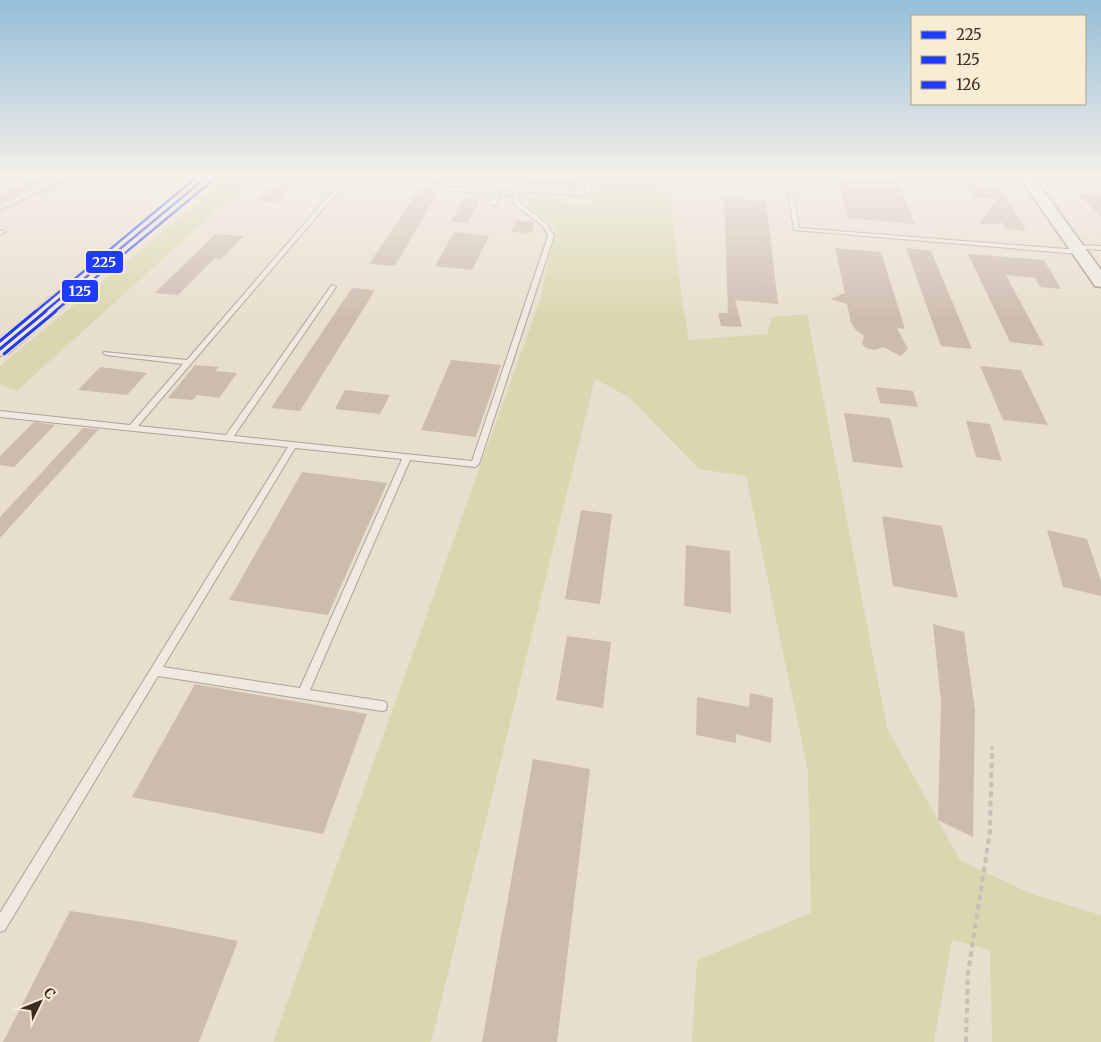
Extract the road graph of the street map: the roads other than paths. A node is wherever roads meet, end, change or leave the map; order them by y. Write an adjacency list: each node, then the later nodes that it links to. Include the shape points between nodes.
1 (140, 224): 11 (main road)
2 (151, 224): 12 (main road)
3 (307, 224): 14 (lane)
4 (543, 224): 19 (lane, via 551,236 475,464)
5 (795, 224): 8 (lane, via 796,229)
6 (1059, 224): 8 (street)
7 (1101, 248): 8 (lane)
8 (1078, 250): 9 (street)
9 (1101, 282)
10 (333, 287): 17 (lane)
11 (0, 338)
12 (0, 350)
13 (106, 353): 14 (lane)
14 (188, 362): 16 (lane)
15 (0, 414): 16 (lane)
16 (132, 428): 17 (lane)
17 (228, 438): 18 (lane)
18 (294, 445): 19 (lane); 20 (lane)
19 (406, 457): 21 (lane)
20 (156, 671): 21 (lane); 23 (lane)
21 (303, 694): 22 (lane)
22 (382, 706)
23 (0, 924)

